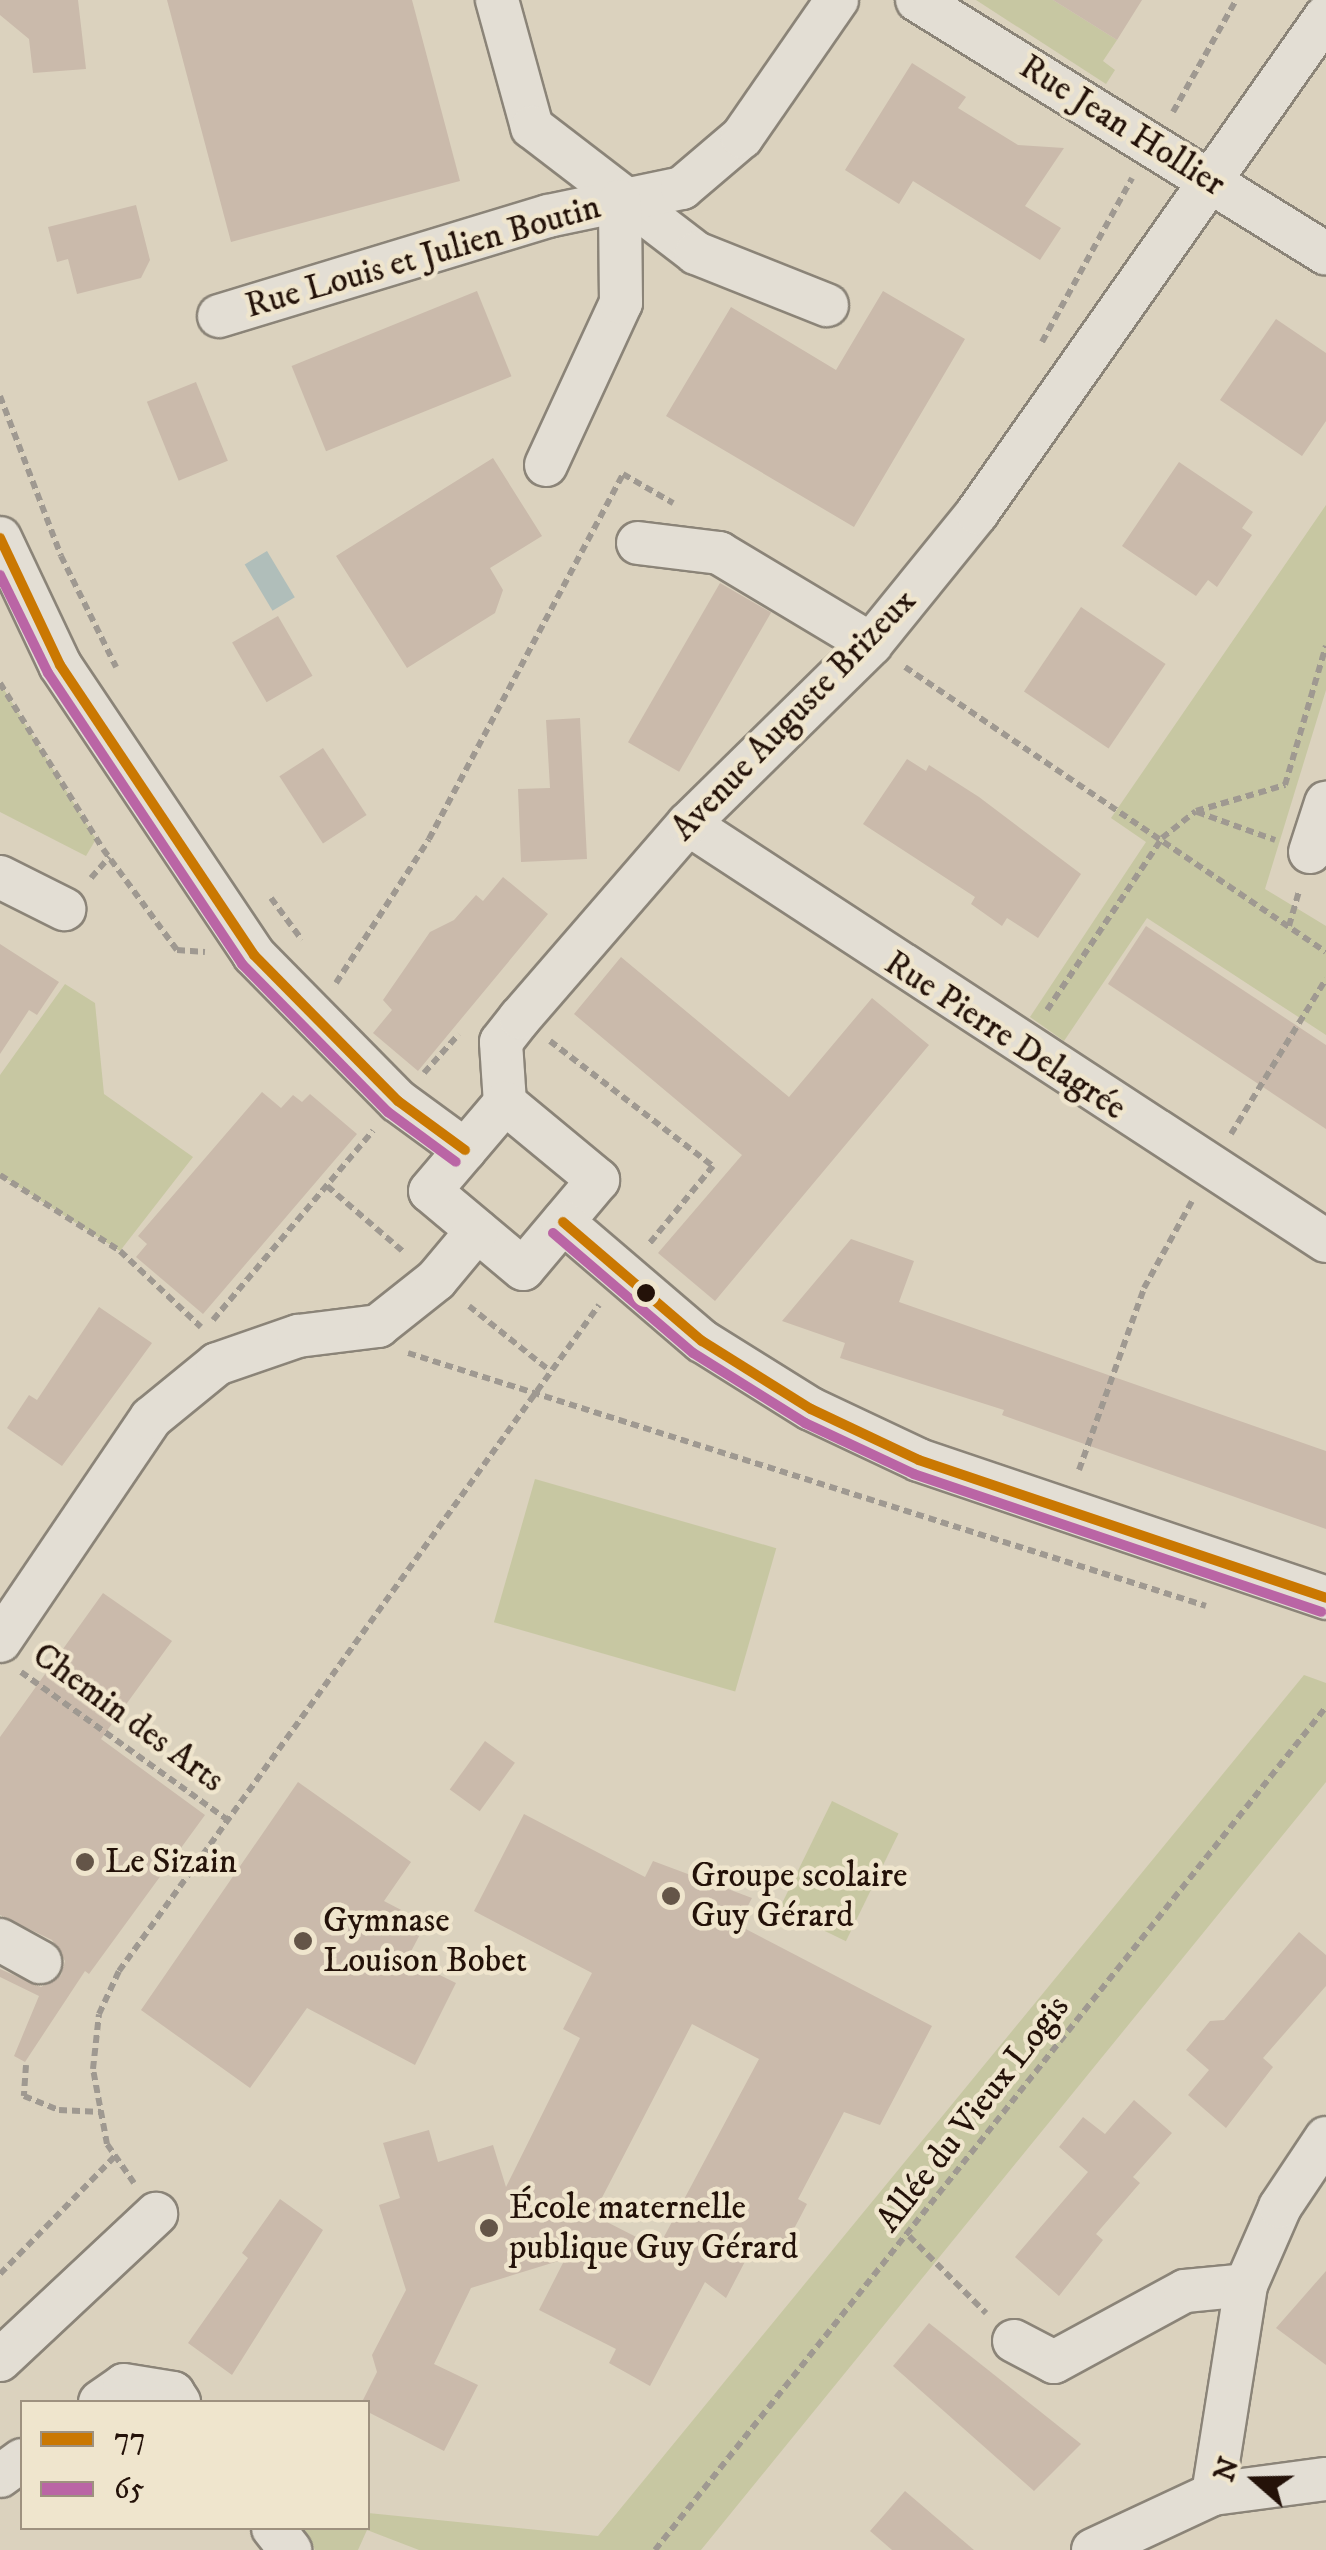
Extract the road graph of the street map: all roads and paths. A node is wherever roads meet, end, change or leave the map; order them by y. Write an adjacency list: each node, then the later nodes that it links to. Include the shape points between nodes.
1 (497, 0): 8 (street, Rue Louis et Julien Boutin, via 532,127)
2 (837, 0): 8 (street, via 742,137 682,188)
3 (916, 0): 6 (street, Rue Jean Hollier)
4 (1236, 0): 6 (path)
5 (1326, 16): 7 (street, Avenue Auguste Brizeux)
6 (1152, 145): 7 (street, Rue Jean Hollier); 12 (path)
7 (1214, 183): 9 (street, Rue Jean Hollier); 18 (street, Avenue Auguste Brizeux, via 977,514)
8 (620, 200): 10 (street, via 696,252); 11 (street, Rue Louis et Julien Boutin); 14 (street, via 622,304)
9 (1326, 254)
10 (827, 305)
11 (219, 316)
12 (1034, 357)
13 (0, 396): 21 (path, via 61,556)
14 (546, 465)
15 (689, 512): 35 (path, via 623,474 429,839)
16 (638, 543): 18 (street, via 719,553)
17 (1, 544): 31 (street, via 60,665)
18 (870, 644): 24 (street, Avenue Auguste Brizeux); 25 (path)
19 (1326, 646): 20 (path)
20 (1322, 665): 25 (path, via 1285,785 1196,811)
21 (119, 672)
22 (0, 683): 31 (path, via 103,849 177,950)
23 (1326, 803): 26 (street)
24 (688, 824): 36 (street, Rue Pierre Delagrée); 37 (street, Avenue Auguste Brizeux, via 501,1042)
25 (1162, 838): 30 (path); 36 (path)
26 (1310, 852)
27 (0, 877): 29 (street)
28 (258, 881): 32 (path)
29 (64, 909)
30 (1326, 952)
31 (254, 955): 35 (street)
32 (314, 955)
33 (324, 970): 35 (path)
34 (1326, 979): 39 (path)
35 (325, 1001): 38 (street, via 398,1101)
36 (1021, 1048): 39 (street, Rue Pierre Delagrée)
37 (505, 1102): 38 (street); 41 (street, via 598,1180)
38 (465, 1150): 42 (street, via 430,1191)
39 (1210, 1170): 43 (street, Rue Pierre Delagrée); 48 (path, via 1144,1288)
40 (0, 1175): 46 (path, via 120,1251 204,1330)
41 (562, 1222): 42 (street, via 523,1269); 44 (street)
42 (477, 1230): 46 (street, via 436,1280 378,1326 298,1336)
43 (1326, 1242)
44 (622, 1276): 47 (path); 48 (street, via 702,1341 811,1409 919,1460)
45 (390, 1348): 47 (path)
46 (217, 1364): 52 (street, via 152,1418)
47 (532, 1392): 49 (path); 54 (path)
48 (1064, 1510): 49 (path); 50 (street)
49 (1050, 1557): 51 (path)
50 (1326, 1598)
51 (1214, 1608)
52 (8, 1654): 54 (path, Chemin des Arts)
53 (1326, 1706): 62 (path, Allée du Vieux Logis)
54 (228, 1820): 58 (path, via 118,1971 98,2014 92,2069)
55 (0, 1940): 56 (street)
56 (40, 1962)
57 (26, 2066): 58 (path, via 24,2096 60,2110)
58 (101, 2112): 60 (path)
59 (1326, 2138): 64 (street, via 1280,2207)
60 (115, 2156): 61 (path); 63 (path)
61 (156, 2214): 66 (street)
62 (909, 2236): 65 (path); 73 (path, Allée du Vieux Logis)
63 (0, 2274)
64 (1246, 2285): 65 (street, via 1185,2290 1054,2362); 70 (street)
65 (1014, 2341)
66 (0, 2360)
67 (103, 2400): 68 (street, via 124,2384)
68 (178, 2400)
69 (1326, 2479): 70 (street)
70 (1212, 2494): 74 (street)
71 (275, 2530): 72 (street)
72 (290, 2550)
73 (655, 2550)
74 (1093, 2550)

